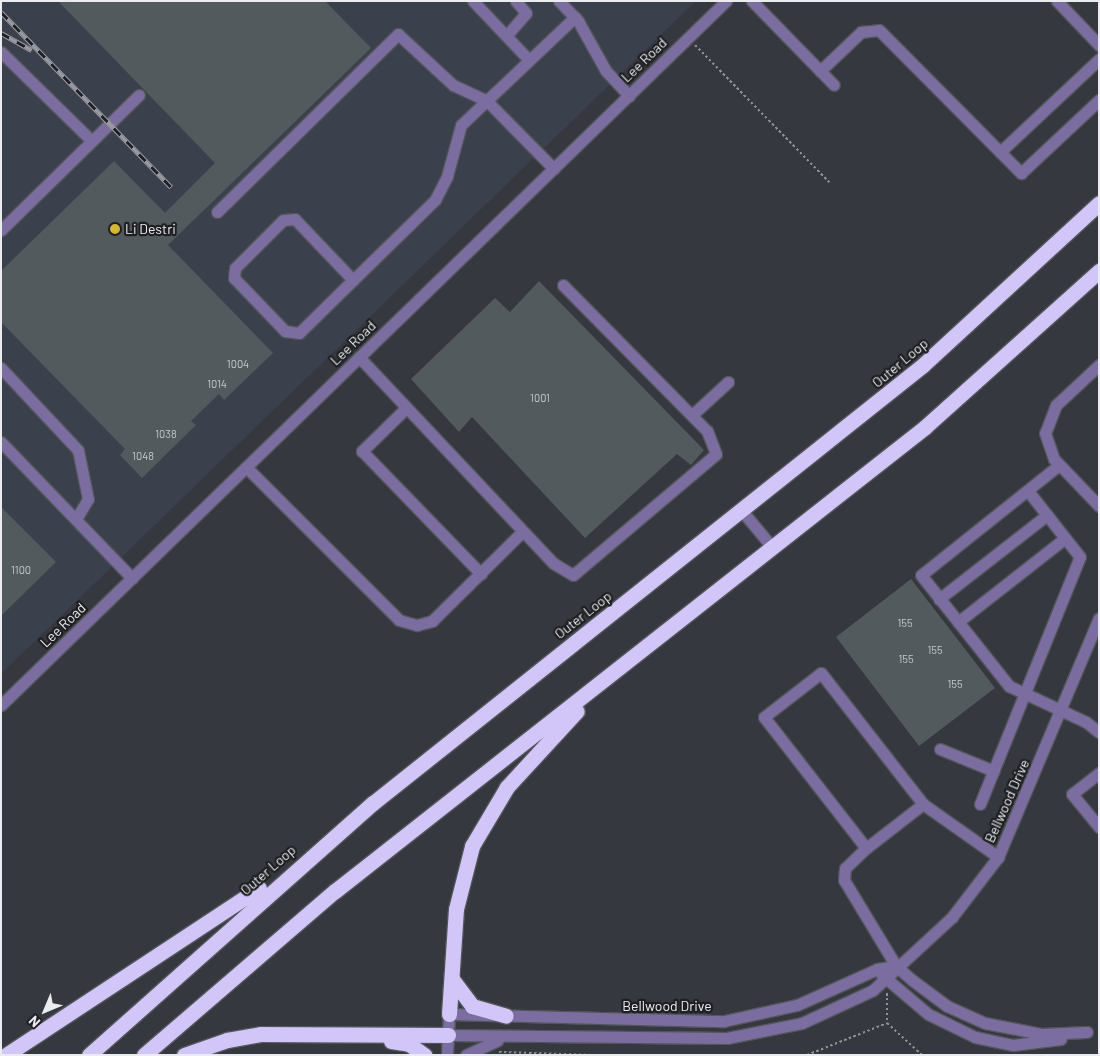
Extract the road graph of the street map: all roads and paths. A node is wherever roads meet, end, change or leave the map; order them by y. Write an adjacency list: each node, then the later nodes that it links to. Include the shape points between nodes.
1 (473, 1): 8 (street)
2 (516, 1): 8 (street, via 526,13)
3 (559, 1): 7 (street)
4 (752, 1): 14 (street)
5 (1057, 1): 10 (street)
6 (720, 3): 9 (street, Lee Road)
7 (575, 17): 13 (street); 17 (street, via 606,71)
8 (508, 36): 13 (street)
9 (688, 38): 17 (street, Lee Road); 23 (path)
10 (1099, 45)
11 (1, 52): 20 (street)
12 (1099, 59): 21 (street)
13 (529, 60): 19 (street)
14 (820, 71): 15 (street); 21 (street, via 861,32 878,30)
15 (834, 85)
16 (139, 96): 20 (street)
17 (628, 96): 22 (street, Lee Road)
18 (1099, 100): 21 (street, via 1021,173)
19 (487, 101): 22 (street); 25 (street, via 453,85 398,34); 28 (street, via 457,131 447,176 435,200)
20 (92, 141): 26 (street)
21 (1000, 152)
22 (554, 169): 30 (street, Lee Road)
23 (829, 182)
24 (1099, 203): 41 (highway, Outer Loop, via 952,341)
25 (217, 212)
26 (1, 230)
27 (1099, 271): 46 (highway, via 961,396)
28 (353, 280): 28 (street, via 299,333 285,331 234,278 235,268 283,220 295,219)
29 (563, 285): 35 (street)
30 (359, 358): 34 (street); 38 (street, Lee Road)
31 (1099, 365): 37 (street, via 1048,417 1047,444)
32 (1, 368): 43 (street, via 78,450 88,499)
33 (728, 382): 35 (street)
34 (404, 410): 44 (street); 47 (street, via 362,451)
35 (692, 415): 44 (street, via 713,438 713,461 587,567 573,575 563,573)
36 (1, 442): 43 (street)
37 (1059, 465): 39 (street); 40 (street)
38 (246, 468): 47 (street, via 399,620 417,625 432,621); 48 (street, Lee Road)
39 (1028, 491): 42 (street); 49 (street, via 921,575)
40 (1099, 506)
41 (742, 511): 46 (street); 64 (highway, Outer Loop)
42 (1047, 515): 45 (street); 49 (street)
43 (76, 519): 48 (street)
44 (522, 532): 47 (street)
45 (1066, 538): 51 (street); 53 (street, via 1080,557)
46 (772, 547): 52 (highway)
47 (481, 574)
48 (132, 578): 54 (street, Lee Road)
49 (940, 599): 51 (street)
50 (1099, 618): 55 (street, Bellwood Drive)
51 (958, 622): 53 (street, via 1005,682)
52 (633, 656): 68 (highway, via 526,764 487,816 461,879); 81 (highway, via 335,891)
53 (1025, 696): 55 (street); 58 (street)
54 (1, 705)
55 (1061, 711): 56 (street); 65 (street, Bellwood Drive)
56 (1099, 732)
57 (940, 749): 58 (street)
58 (994, 771): 61 (street)
59 (1098, 774): 62 (street, via 1072,794)
60 (923, 804): 63 (street); 63 (street, via 821,673 764,717); 65 (street)
61 (980, 804)
62 (1099, 827)
63 (866, 848): 66 (street, via 845,868 844,880)
64 (315, 852): 79 (highway); 80 (highway, Outer Loop)
65 (998, 857): 66 (street, Bellwood Drive, via 952,917)
66 (896, 966): 67 (street, Bellwood Drive); 69 (street, Bellwood Drive); 75 (street, via 938,1000 977,1021 1036,1033)
67 (878, 969): 69 (street); 71 (street, Bellwood Drive, via 797,1005 724,1021)
68 (451, 978): 70 (highway); 71 (highway, via 460,995 472,1006)
69 (886, 980): 72 (path); 75 (street, via 935,1018 985,1040 1030,1045); 77 (street, Bellwood Drive, via 821,1016 746,1036 680,1041)
70 (449, 1014): 71 (street, Bellwood Drive); 76 (street)
71 (506, 1016)
72 (887, 1023): 87 (path); 88 (path)
73 (1099, 1029): 75 (street)
74 (295, 1032): 76 (highway); 82 (highway, via 238,1037); 83 (highway, via 334,1040 401,1042)
75 (1087, 1032)
76 (448, 1035): 77 (street, Bellwood Drive); 84 (street)
77 (506, 1037): 85 (street)
78 (499, 1052): 86 (path)
79 (6, 1055)
80 (89, 1055)
81 (144, 1055)
82 (184, 1055)
83 (424, 1055)
84 (447, 1055)
85 (466, 1055)
86 (593, 1055)
87 (807, 1055)
88 (922, 1055)

